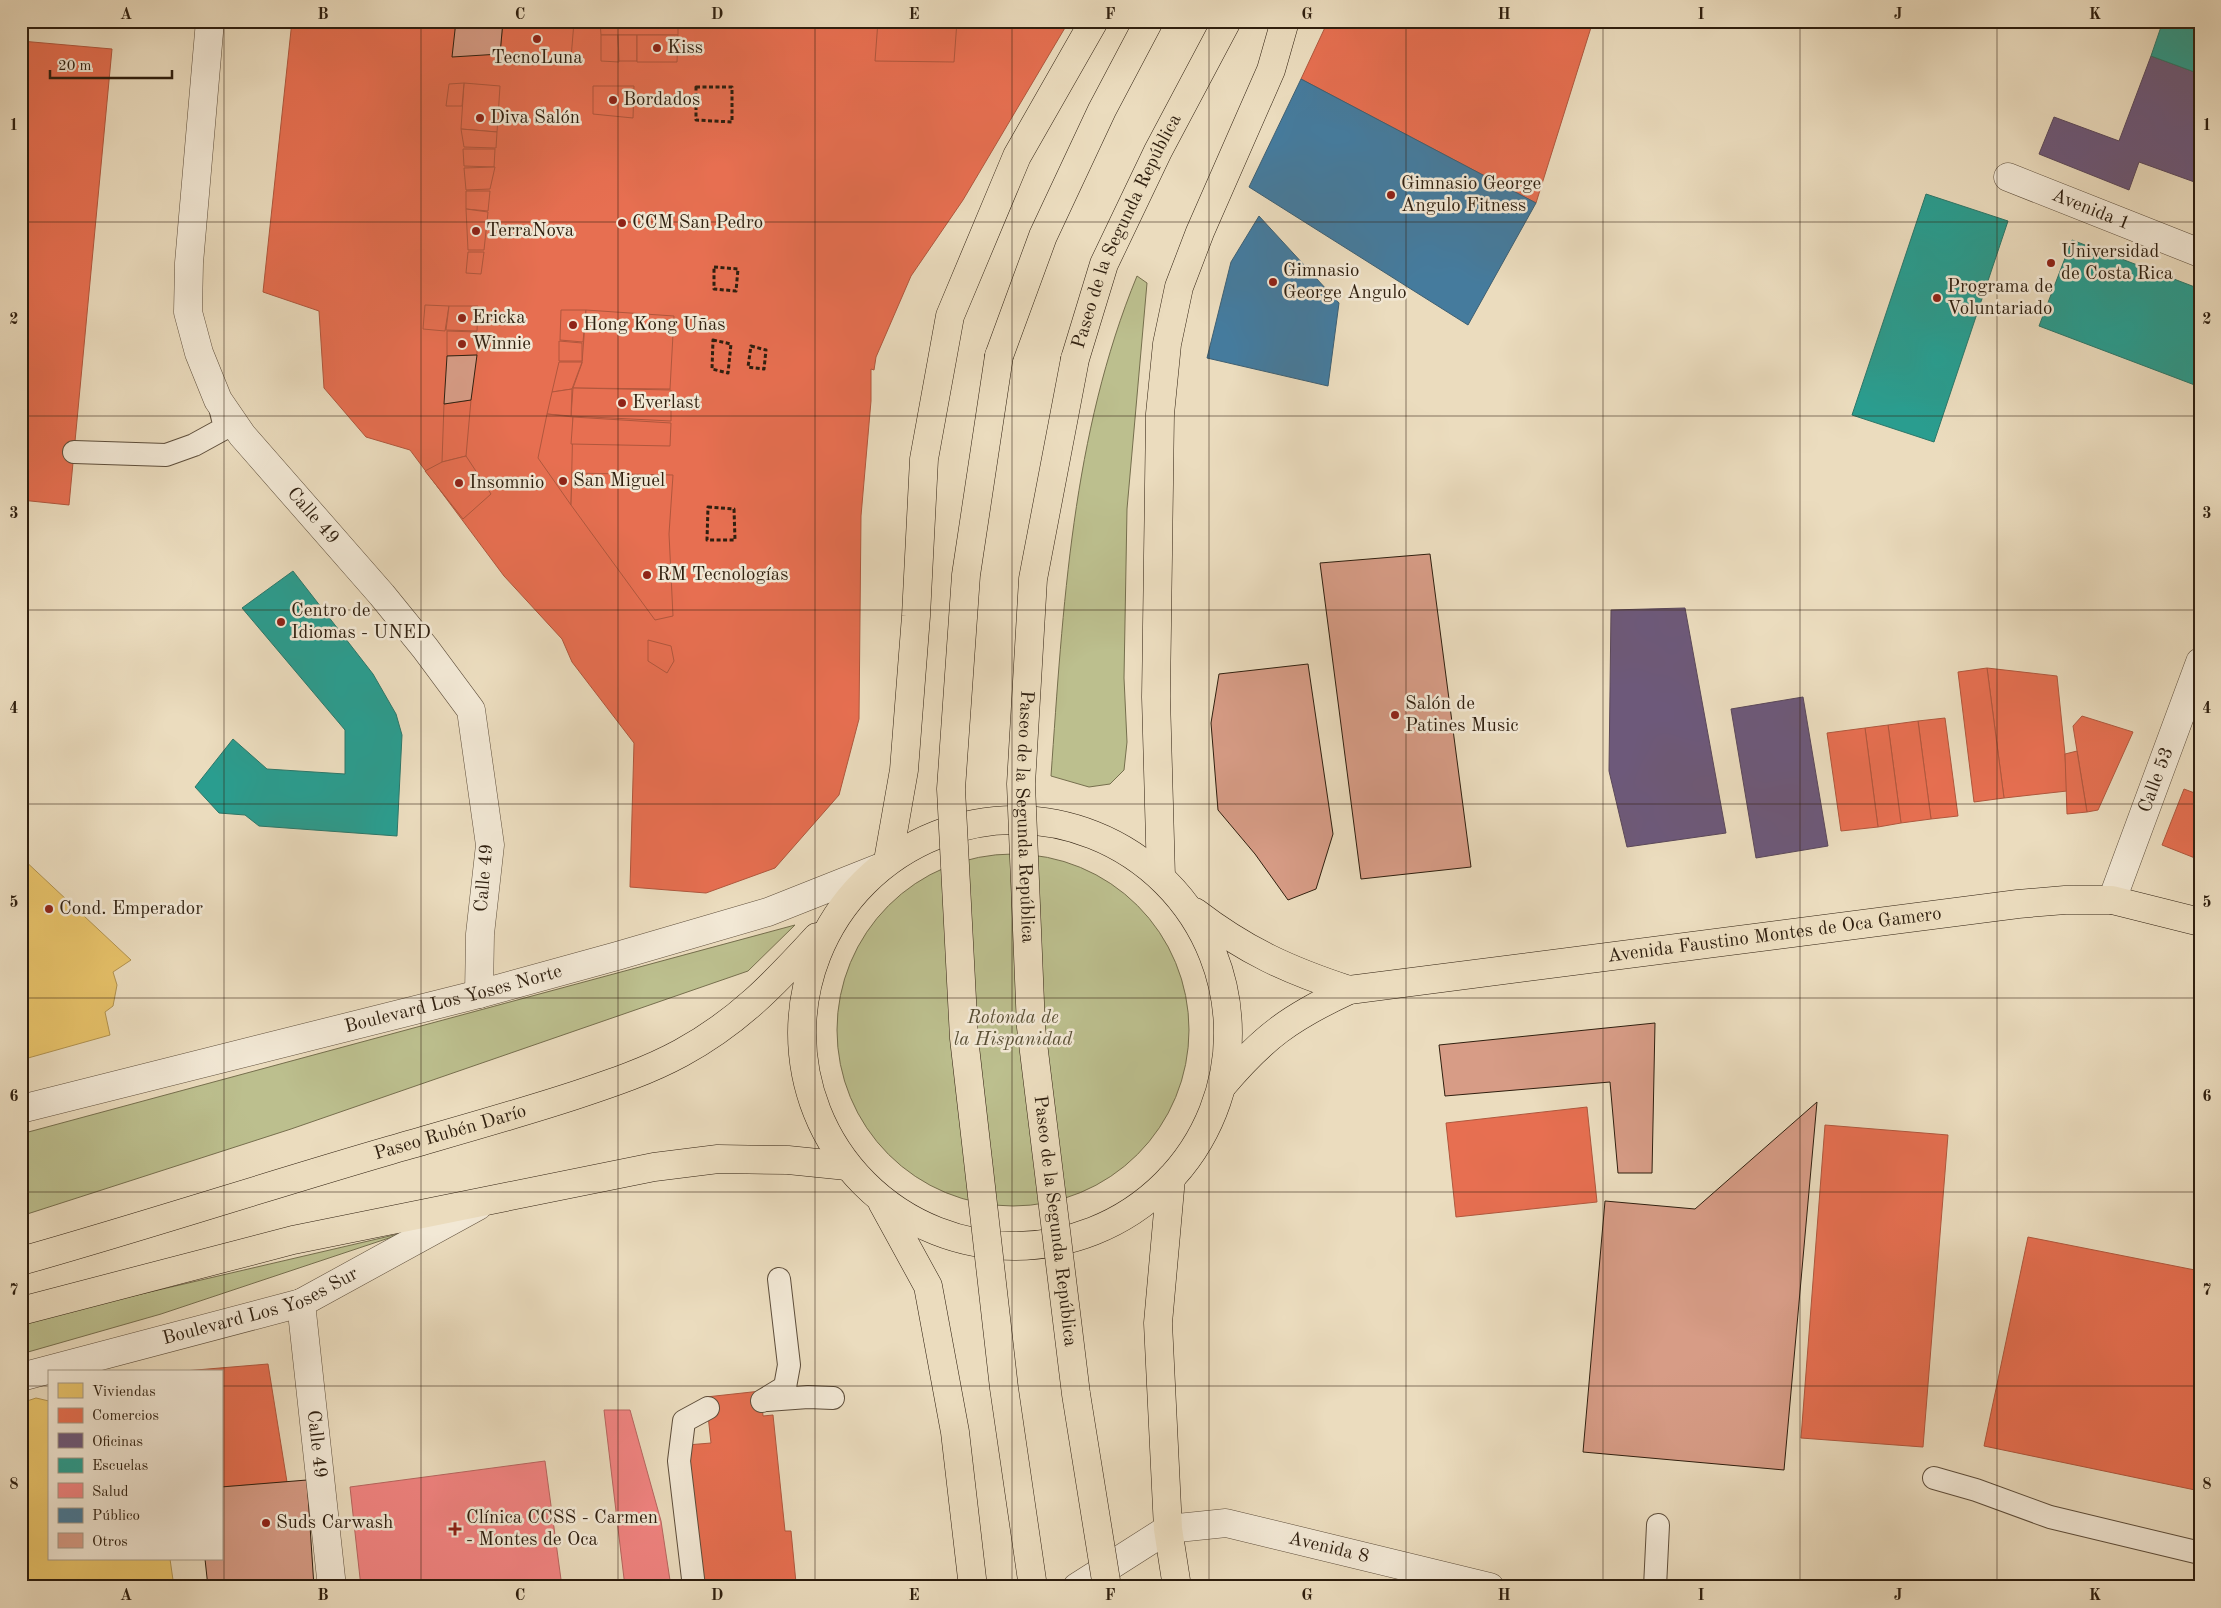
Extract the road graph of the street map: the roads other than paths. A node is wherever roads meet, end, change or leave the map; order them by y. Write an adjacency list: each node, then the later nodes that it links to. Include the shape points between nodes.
1 (210, 21): 8 (street, Calle 49, via 189,263 188,312 199,353)
2 (1094, 21): 11 (highway, via 1017,156 950,316 924,459 904,770)
3 (1148, 21): 39 (highway, bridge, via 1043,236 999,356 966,575 951,789 964,1038 1004,1388)
4 (1227, 21): 41 (highway, Paseo de la Segunda República, bridge, via 1158,151 1104,264 1075,359 1033,579 1021,784 1032,1027 1076,1394)
5 (1285, 21): 12 (highway, via 1271,70 1179,287 1167,344 1160,414 1156,697)
6 (2008, 176): 7 (street, Avenida 1)
7 (2200, 253)
8 (218, 400): 9 (lane, via 226,428 194,445 166,454); 18 (street, Calle 49, via 242,435 382,595 471,710 490,846 480,934)
9 (74, 452)
10 (2200, 662): 13 (street, Calle 53)
11 (883, 865): 12 (highway, via 940,833 998,820 1057,824 1113,843); 15 (highway); 18 (street, Boulevard Los Yoses Norte, via 768,912)
12 (1161, 877): 14 (highway)
13 (2112, 900): 16 (highway, Avenida Faustino Montes de Oca Gamero); 17 (highway, Avenida Faustino Montes de Oca Gamero, via 2018,904)
14 (1186, 906): 17 (highway, Avenida Faustino Montes de Oca Gamero, via 1263,957 1305,976); 19 (highway, via 1210,947 1225,992 1229,1039)
15 (832, 921): 21 (highway, via 806,981 801,1046 814,1110); 25 (highway, Paseo Rubén Darío, via 771,988 728,1025 682,1053 636,1075)
16 (2200, 922)
17 (1349, 990): 19 (highway, Avenida Faustino Montes de Oca Gamero, via 1312,1007 1278,1029 1247,1055)
18 (479, 994): 20 (street, Boulevard Los Yoses Norte)
19 (1222, 1086): 22 (highway, via 1210,1119 1193,1150)
20 (21, 1109)
21 (847, 1166): 23 (highway); 24 (highway, via 788,1160 718,1159 654,1167)
22 (1171, 1178): 23 (highway, via 1137,1208 1096,1230 1052,1242 1007,1246 961,1239 918,1224); 34 (highway, via 1158,1323)
23 (880, 1198): 38 (highway, via 928,1286 955,1432)
24 (486, 1201): 27 (street, Boulevard Los Yoses Sur); 28 (highway, via 293,1240)
25 (21, 1261)
26 (779, 1279): 30 (lane, via 789,1365 785,1387 762,1401)
27 (300, 1303): 29 (street, Boulevard Los Yoses Sur); 36 (street, Calle 49)
28 (21, 1311)
29 (21, 1377)
30 (833, 1398)
31 (708, 1408): 37 (lane, via 684,1421 679,1461)
32 (1934, 1478): 35 (lane, via 2050,1517)
33 (1658, 1524): 44 (lane)
34 (1168, 1529): 40 (street); 42 (highway); 43 (street, Avenida 8, via 1226,1523)
35 (2200, 1553)
36 (332, 1587)
37 (694, 1587)
38 (973, 1587)
39 (1033, 1587)
40 (1077, 1587)
41 (1107, 1587)
42 (1177, 1587)
43 (1490, 1587)
44 (1655, 1587)

